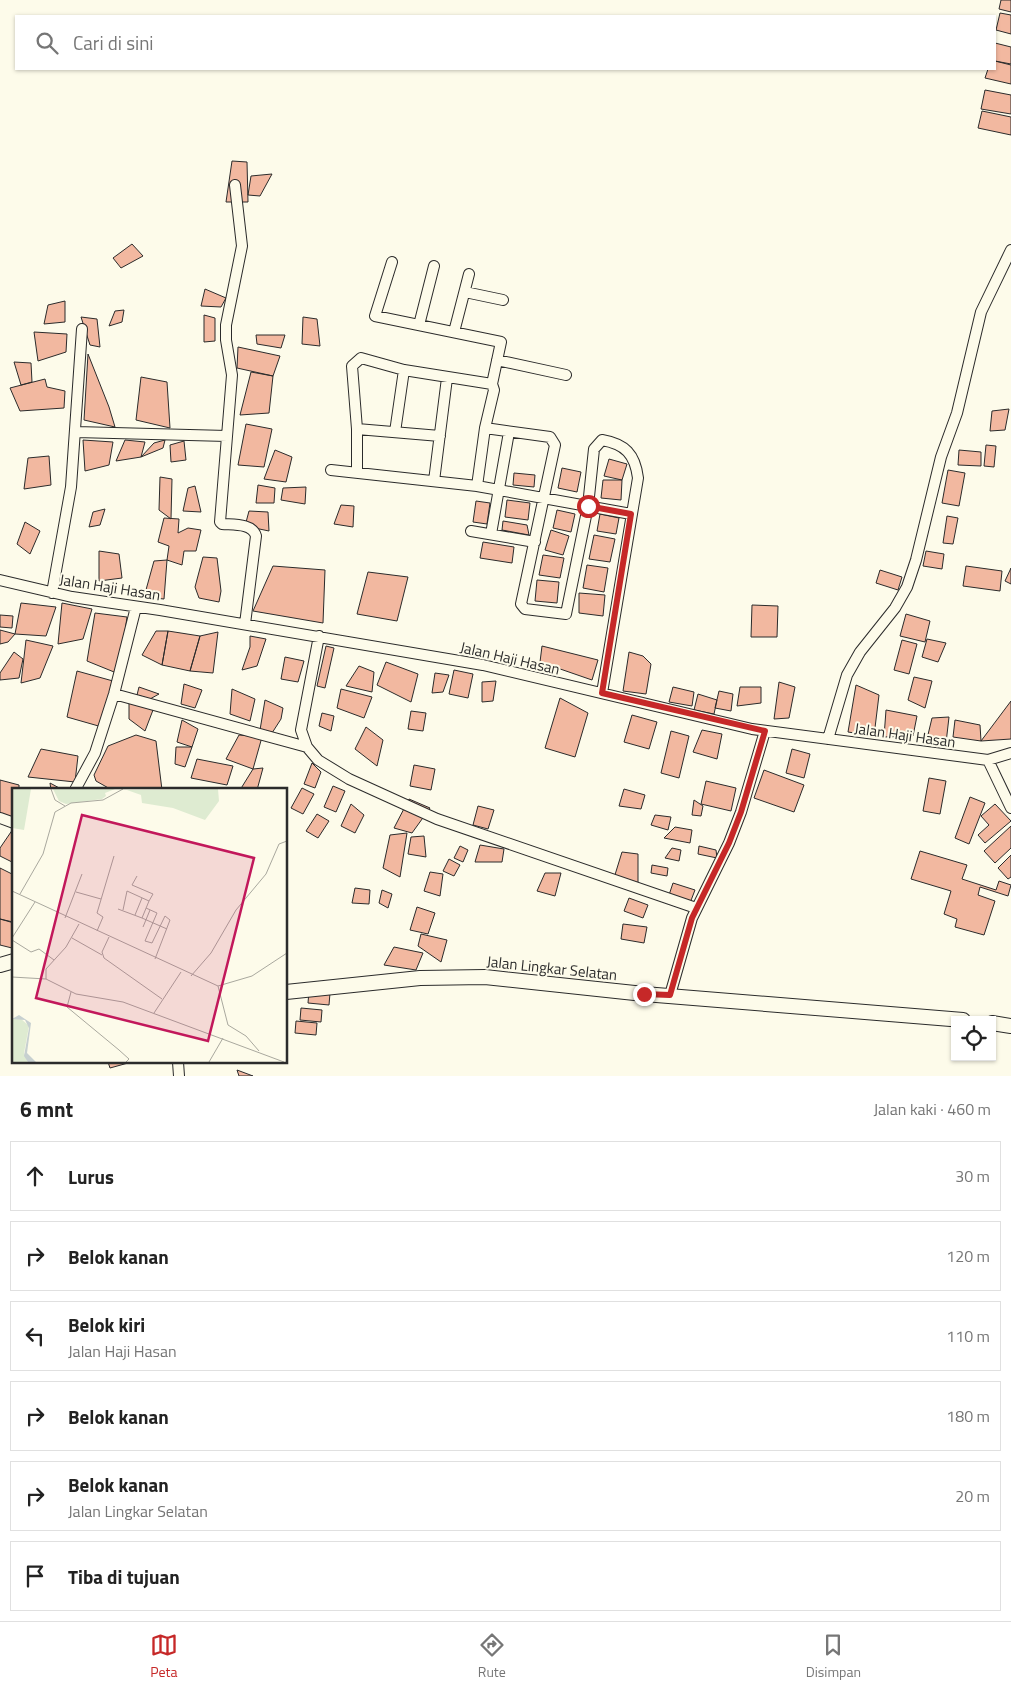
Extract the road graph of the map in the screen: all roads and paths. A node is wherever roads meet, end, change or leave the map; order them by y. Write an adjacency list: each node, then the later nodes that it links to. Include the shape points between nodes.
1 (235, 185): 21 (street, via 242,246 226,325 232,375)
2 (1011, 250): 42 (street, via 981,312 957,413 941,457 907,586 847,675)
3 (392, 262): 8 (street, via 375,316)
4 (434, 266): 8 (street)
5 (469, 274): 6 (street)
6 (465, 292): 7 (street); 10 (street)
7 (503, 300)
8 (419, 325): 10 (street)
9 (82, 328): 18 (street)
10 (454, 332): 11 (street, via 501,342)
11 (497, 360): 13 (street); 15 (street)
12 (404, 370): 14 (street); 17 (street, via 361,358 352,366); 19 (street)
13 (566, 375)
14 (447, 378): 15 (street); 22 (street)
15 (492, 384): 16 (street, via 494,390)
16 (485, 428): 20 (street); 26 (street)
17 (357, 429): 19 (street); 24 (street)
18 (76, 432): 21 (street); 35 (street, via 71,487)
19 (395, 432): 22 (street)
20 (509, 432): 27 (street); 28 (street, via 554,440)
21 (227, 436): 37 (street, via 220,522 245,526 256,536)
22 (440, 436): 25 (street)
23 (331, 470): 24 (street)
24 (358, 472): 25 (street)
25 (434, 481): 26 (street)
26 (476, 486): 27 (street)
27 (499, 489): 28 (street); 32 (street)
28 (543, 498): 29 (street); 33 (street)
29 (588, 506): 30 (street); 30 (street, via 594,449 602,440 616,443 636,462 638,478); 33 (street, via 566,614 525,609 521,604)
30 (631, 514): 39 (street)
31 (471, 531): 32 (street)
32 (491, 534): 33 (street)
33 (535, 542)
34 (0, 580): 35 (street, Jalan Haji Hasan)
35 (52, 592): 36 (street, Jalan Haji Hasan)
36 (136, 607): 37 (street, Jalan Haji Hasan); 40 (street)
37 (245, 624): 38 (street, Jalan Haji Hasan)
38 (319, 636): 39 (street, Jalan Haji Hasan, via 483,665); 43 (street, via 301,730)
39 (602, 693): 41 (street, Jalan Haji Hasan)
40 (114, 694): 43 (street); 46 (street, via 95,753)
41 (765, 731): 42 (street, Jalan Haji Hasan); 50 (street, via 729,843)
42 (828, 739): 45 (street, Jalan Haji Hasan)
43 (307, 747): 50 (street, via 318,760 349,779 437,819)
44 (1011, 753): 45 (street, Jalan Haji Hasan)
45 (988, 760): 47 (street)
46 (76, 788)
47 (1011, 808)
48 (0, 818): 49 (street)
49 (12, 822)
50 (696, 908): 54 (street)
51 (12, 961): 52 (street)
52 (0, 965)
53 (288, 992): 54 (street, Jalan Lingkar Selatan, via 420,978 485,977)
54 (670, 995): 55 (street, Jalan Lingkar Selatan)
55 (951, 1019)
56 (996, 1024): 57 (street)
57 (1011, 1026)

